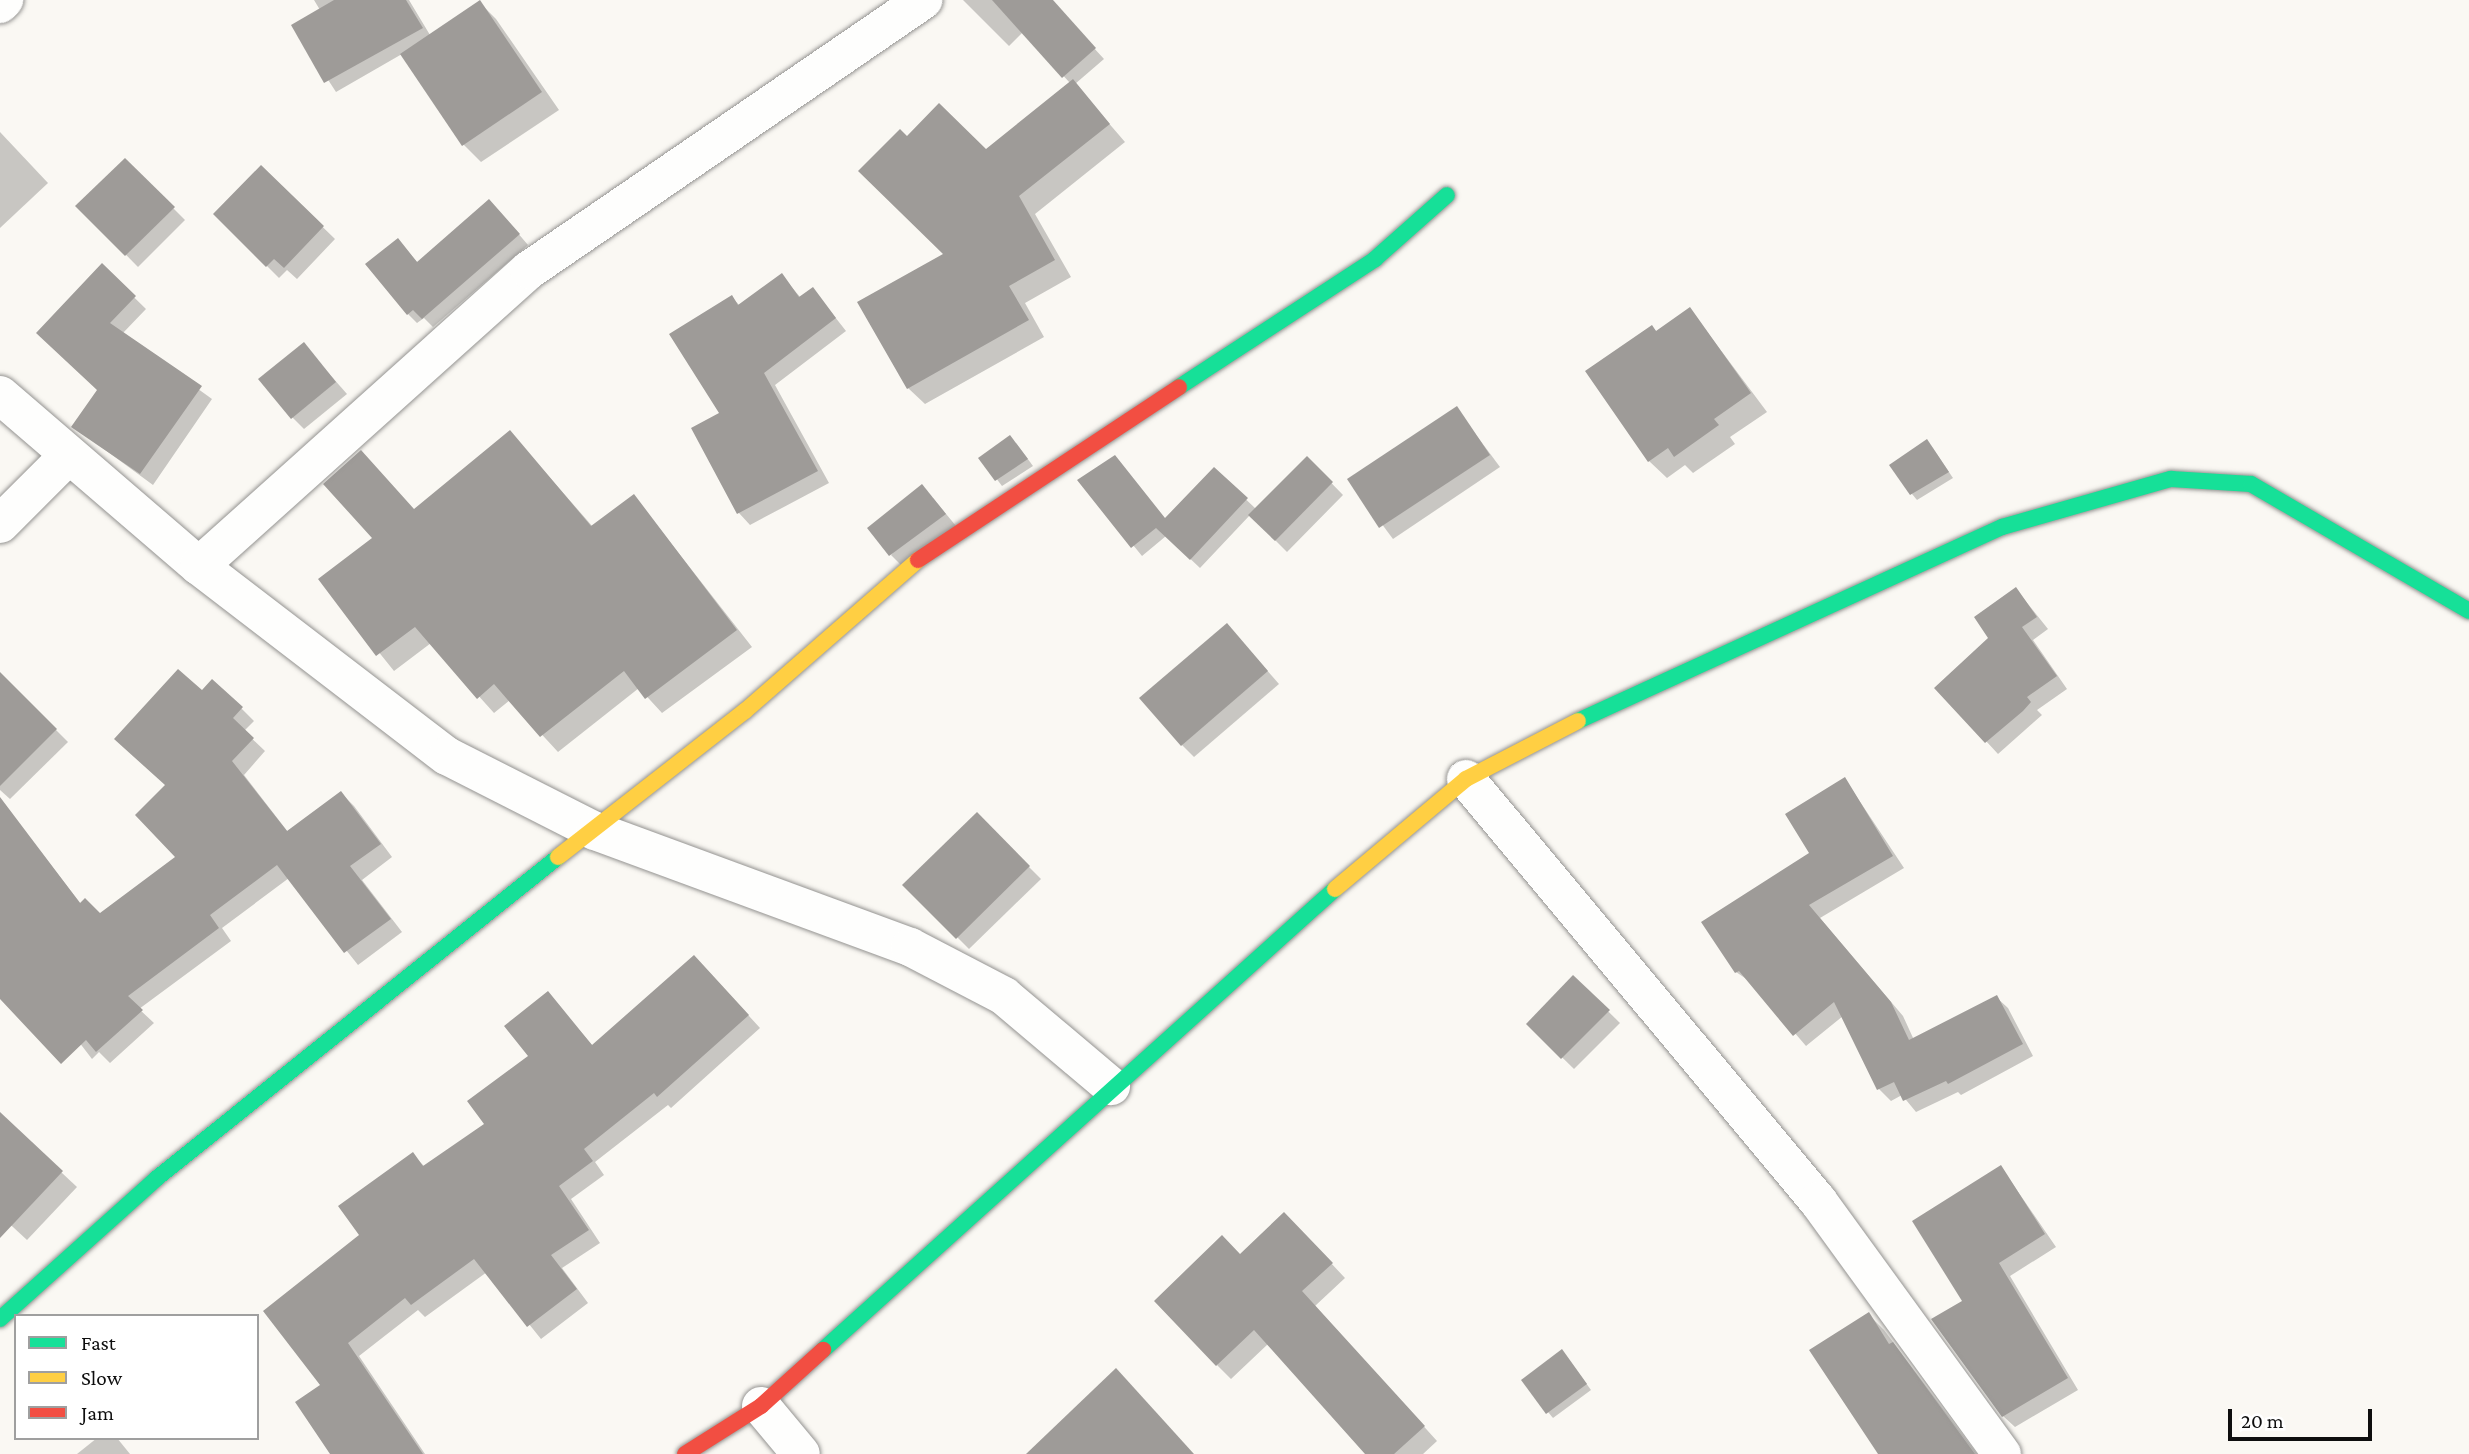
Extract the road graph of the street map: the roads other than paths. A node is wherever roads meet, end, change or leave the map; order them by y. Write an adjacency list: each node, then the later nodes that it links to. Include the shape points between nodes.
1 (4, 0): 3 (street)
2 (923, 0): 8 (street, via 529,270)
3 (0, 4)
4 (1447, 195): 11 (street, via 1375,259 927,552 745,711)
5 (0, 395): 6 (street)
6 (68, 456): 7 (street); 8 (street)
7 (0, 524)
8 (199, 566): 11 (street, via 447,756)
9 (2469, 611): 10 (street, via 2251,484 2171,479 2002,527 1611,704)
10 (1466, 779): 12 (street); 17 (street, via 1818,1201)
11 (595, 831): 12 (street, via 910,947 1004,996); 13 (street, via 381,995 343,1031 157,1178)
12 (1111, 1086): 14 (street, via 883,1301)
13 (0, 1319)
14 (761, 1406): 15 (street); 16 (street)
15 (685, 1454)
16 (801, 1454)
17 (2002, 1454)

